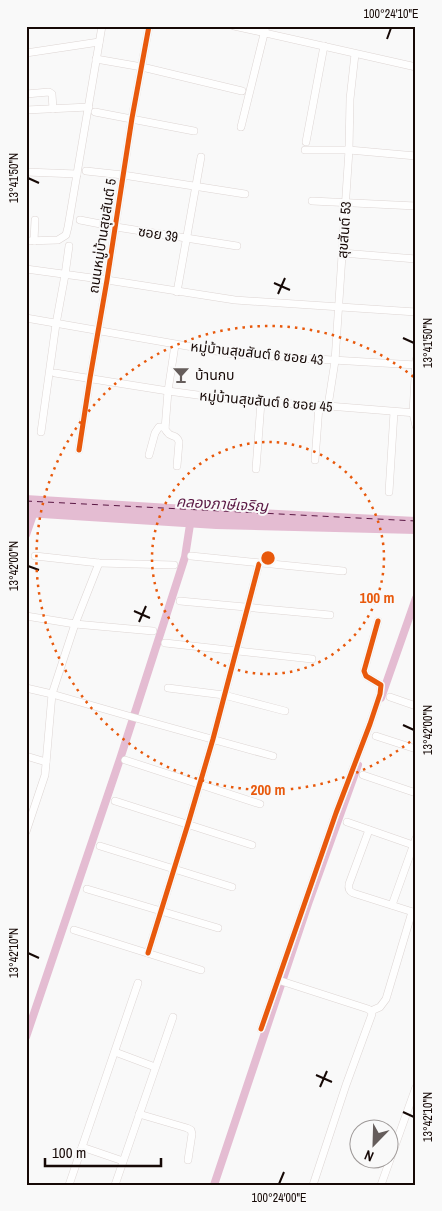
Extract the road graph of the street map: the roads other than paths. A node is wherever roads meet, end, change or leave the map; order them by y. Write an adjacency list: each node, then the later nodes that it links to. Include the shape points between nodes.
1 (102, 26): 5 (street)
2 (149, 26): 10 (street, ถนนหมู่บ้านสุขสันต์ 5)
3 (234, 26): 4 (street)
4 (265, 29): 6 (street); 19 (street)
5 (99, 42): 7 (street); 9 (street)
6 (324, 46): 8 (street); 21 (street, via 306,146)
7 (26, 53)
8 (355, 54): 11 (street); 21 (street, สุขสันต์ 53)
9 (96, 59): 10 (street); 14 (street)
10 (142, 67): 12 (street); 18 (street, ถนนหมู่บ้านสุขสันต์ 5)
11 (416, 67)
12 (242, 90)
13 (26, 94): 15 (street, via 50,92)
14 (89, 107): 15 (street); 26 (street)
15 (53, 109): 16 (street)
16 (26, 110)
17 (95, 112): 18 (street)
18 (132, 118): 20 (street); 27 (street, ถนนหมู่บ้านสุขสันต์ 5)
19 (241, 126)
20 (194, 131)
21 (349, 150): 22 (street); 31 (street, สุขสันต์ 53)
22 (416, 156)
23 (201, 157): 28 (street)
24 (86, 171): 27 (street)
25 (26, 172): 26 (street)
26 (77, 174): 37 (street, via 66,235 58,240)
27 (123, 175): 28 (street); 35 (street, ถนนหมู่บ้านสุขสันต์ 5)
28 (196, 186): 29 (street); 36 (street)
29 (245, 194)
30 (312, 200): 31 (street)
31 (346, 202): 32 (street); 40 (street, สุขสันต์ 53)
32 (416, 206)
33 (35, 220): 37 (street)
34 (80, 220): 35 (street, ซอย 39)
35 (116, 227): 36 (street, ซอย 39); 44 (street, ถนนหมู่บ้านสุขสันต์ 5)
36 (186, 239): 39 (street, ซอย 39); 45 (street)
37 (30, 241)
38 (69, 246): 43 (street)
39 (237, 246)
40 (342, 253): 41 (street); 46 (street, สุขสันต์ 53)
41 (416, 259)
42 (26, 270): 43 (street)
43 (65, 275): 44 (street); 49 (street)
44 (108, 280): 45 (street); 50 (street, ถนนหมู่บ้านสุขสันต์ 5)
45 (178, 292): 46 (street)
46 (338, 308): 47 (street); 53 (street, สุขสันต์ 53)
47 (416, 312)
48 (26, 318): 49 (street, หมู่บ้านสุขสันต์ 6 ซอย 43)
49 (56, 324): 50 (street, หมู่บ้านสุขสันต์ 6 ซอย 43); 65 (street)
50 (98, 331): 51 (street, หมู่บ้านสุขสันต์ 6 ซอย 43); 56 (street, ถนนหมู่บ้านสุขสันต์ 5)
51 (175, 344): 53 (street, หมู่บ้านสุขสันต์ 6 ซอย 43, via 233,354); 57 (street)
52 (416, 360): 54 (street)
53 (335, 361): 54 (street, หมู่บ้านสุขสันต์ 6 ซอย 43); 60 (street, สุขสันต์ 53)
54 (416, 366): 62 (street)
55 (55, 373): 56 (street, หมู่บ้านสุขสันต์ 6 ซอย 45)
56 (90, 378): 57 (street, หมู่บ้านสุขสันต์ 6 ซอย 45); 66 (street, ถนนหมู่บ้านสุขสันต์ 5)
57 (168, 391): 58 (street, หมู่บ้านสุขสันต์ 6 ซอย 45); 64 (street)
58 (261, 402): 59 (street, หมู่บ้านสุขสันต์ 6 ซอย 45); 70 (street)
59 (319, 406): 60 (street, หมู่บ้านสุขสันต์ 6 ซอย 45); 68 (street)
60 (328, 406): 61 (street, หมู่บ้านสุขสันต์ 6 ซอย 45)
61 (394, 412): 62 (street, หมู่บ้านสุขสันต์ 6 ซอย 45); 71 (street)
62 (414, 413): 63 (street)
63 (416, 426)
64 (165, 427): 67 (street, via 159,427 155,433); 69 (street, via 180,442)
65 (40, 432)
66 (79, 450)
67 (149, 455)
68 (315, 460)
69 (177, 466)
70 (256, 469)
71 (389, 492)
72 (35, 556): 74 (street)
73 (191, 556): 75 (street)
74 (99, 563): 76 (street); 83 (street)
75 (258, 564): 77 (street); 79 (street)
76 (174, 565)
77 (343, 571)
78 (180, 601): 79 (street)
79 (247, 608): 80 (street); 86 (street)
80 (330, 615)
81 (26, 616): 83 (street)
82 (378, 621): 125 (street, via 364,671 366,676 381,685 380,694)
83 (75, 624): 84 (street); 90 (street)
84 (153, 631)
85 (165, 643): 86 (street)
86 (236, 651): 87 (street); 91 (street)
87 (312, 658)
88 (26, 688): 90 (street)
89 (168, 688): 91 (street)
90 (52, 694): 96 (street); 101 (street)
91 (224, 695): 94 (street); 96 (street)
92 (390, 697): 93 (street)
93 (416, 706)
94 (284, 711)
95 (376, 736): 97 (street)
96 (213, 739): 99 (street); 103 (street)
97 (416, 749)
98 (26, 756): 101 (street)
99 (273, 756)
100 (125, 760): 103 (street)
101 (46, 762): 108 (street, via 45,775)
102 (363, 775): 104 (street)
103 (200, 785): 106 (street); 109 (street)
104 (416, 793)
105 (115, 801): 109 (street)
106 (260, 804)
107 (348, 822): 110 (street)
108 (28, 823): 111 (street)
109 (188, 824): 113 (street); 115 (street)
110 (369, 830): 112 (street); 118 (street, via 348,888 353,893)
111 (26, 832)
112 (414, 842): 118 (street)
113 (252, 845)
114 (100, 846): 115 (street)
115 (174, 869): 116 (street); 119 (street)
116 (232, 887)
117 (87, 889): 119 (street)
118 (392, 905): 120 (street)
119 (161, 911): 121 (street); 123 (street)
120 (414, 912): 127 (street, via 386,999 380,1008)
121 (218, 928)
122 (74, 930): 123 (street)
123 (148, 954): 124 (street)
124 (202, 970)
125 (278, 980): 127 (street); 129 (street)
126 (138, 983): 130 (street)
127 (371, 1011): 139 (street)
128 (173, 1017): 131 (street)
129 (261, 1028)
130 (115, 1052): 131 (street); 134 (street)
131 (155, 1067): 133 (street)
132 (416, 1087): 140 (street)
133 (138, 1114): 135 (street, via 191,1130); 136 (street)
134 (82, 1147): 136 (street); 137 (street)
135 (188, 1160)
136 (123, 1161): 138 (street)
137 (69, 1185)
138 (115, 1185)
139 (313, 1185)
140 (381, 1185)

